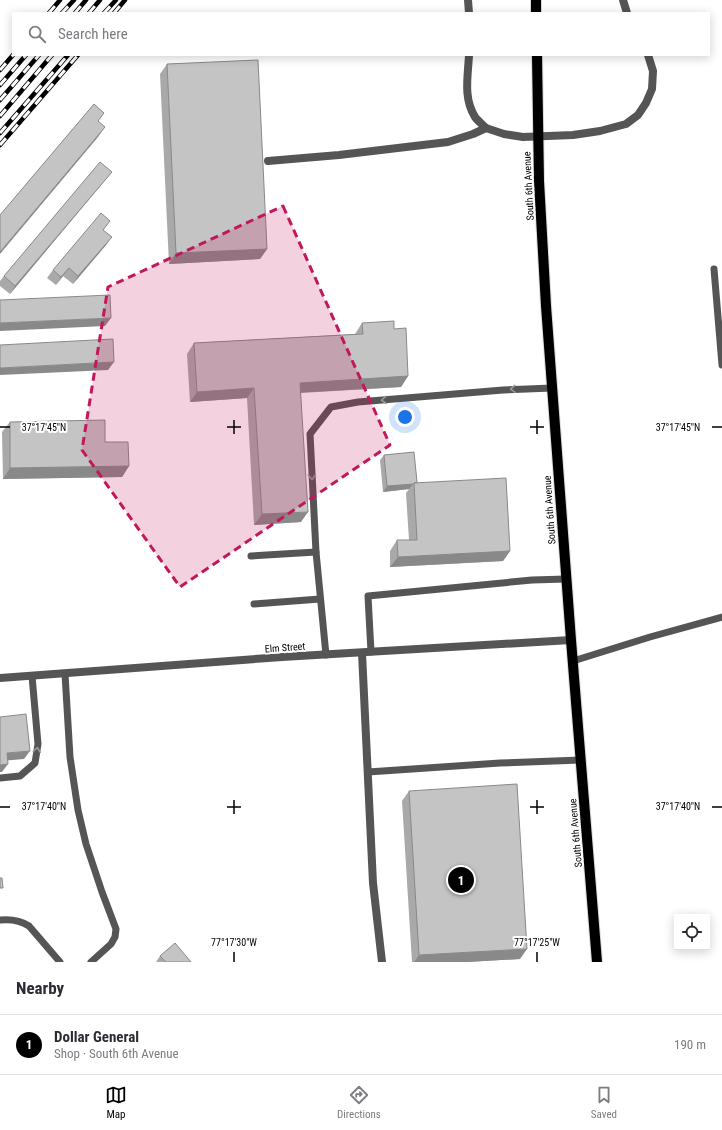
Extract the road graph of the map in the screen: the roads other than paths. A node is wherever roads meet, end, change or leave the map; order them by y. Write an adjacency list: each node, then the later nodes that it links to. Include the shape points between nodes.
1 (468, 0): 4 (street)
2 (536, 0): 5 (main road)
3 (623, 0): 6 (street)
4 (469, 12)
5 (536, 12)
6 (627, 12)
7 (469, 56): 10 (street, via 466,94 469,107)
8 (537, 56): 11 (main road, South 6th Avenue)
9 (648, 56): 11 (street, via 653,72 652,89 638,115 626,124 573,135)
10 (486, 128): 11 (street, via 504,134); 12 (street, via 448,142)
11 (538, 137): 15 (main road, South 6th Avenue)
12 (268, 161)
13 (714, 269): 14 (lane)
14 (722, 365)
15 (552, 388): 16 (lane, one-way to 16, via 358,402 331,407 310,434); 18 (main road, South 6th Avenue)
16 (316, 552): 17 (lane); 19 (lane)
17 (251, 556)
18 (566, 579): 22 (main road, South 6th Avenue); 23 (lane, via 368,596)
19 (320, 599): 20 (lane); 25 (lane)
20 (254, 604)
21 (722, 617): 26 (lane)
22 (571, 640): 23 (street, Elm Street); 26 (main road, South 6th Avenue)
23 (372, 652): 24 (street, Elm Street)
24 (362, 653): 25 (street, Elm Street); 31 (street)
25 (326, 655): 27 (street, Elm Street)
26 (573, 661): 30 (main road, South 6th Avenue)
27 (65, 674): 28 (street, Elm Street); 35 (lane, via 70,757 78,810 86,844 116,929 111,944)
28 (32, 676): 29 (street, Elm Street); 32 (lane, one-way to 28, via 20,776 35,763 38,744)
29 (0, 678)
30 (581, 760): 31 (lane); 37 (main road, South 6th Avenue)
31 (368, 772): 36 (street, via 374,884)
32 (0, 778)
33 (0, 920): 34 (lane, via 12,919 29,926)
34 (60, 962)
35 (91, 962)
36 (382, 962)
37 (597, 962)

